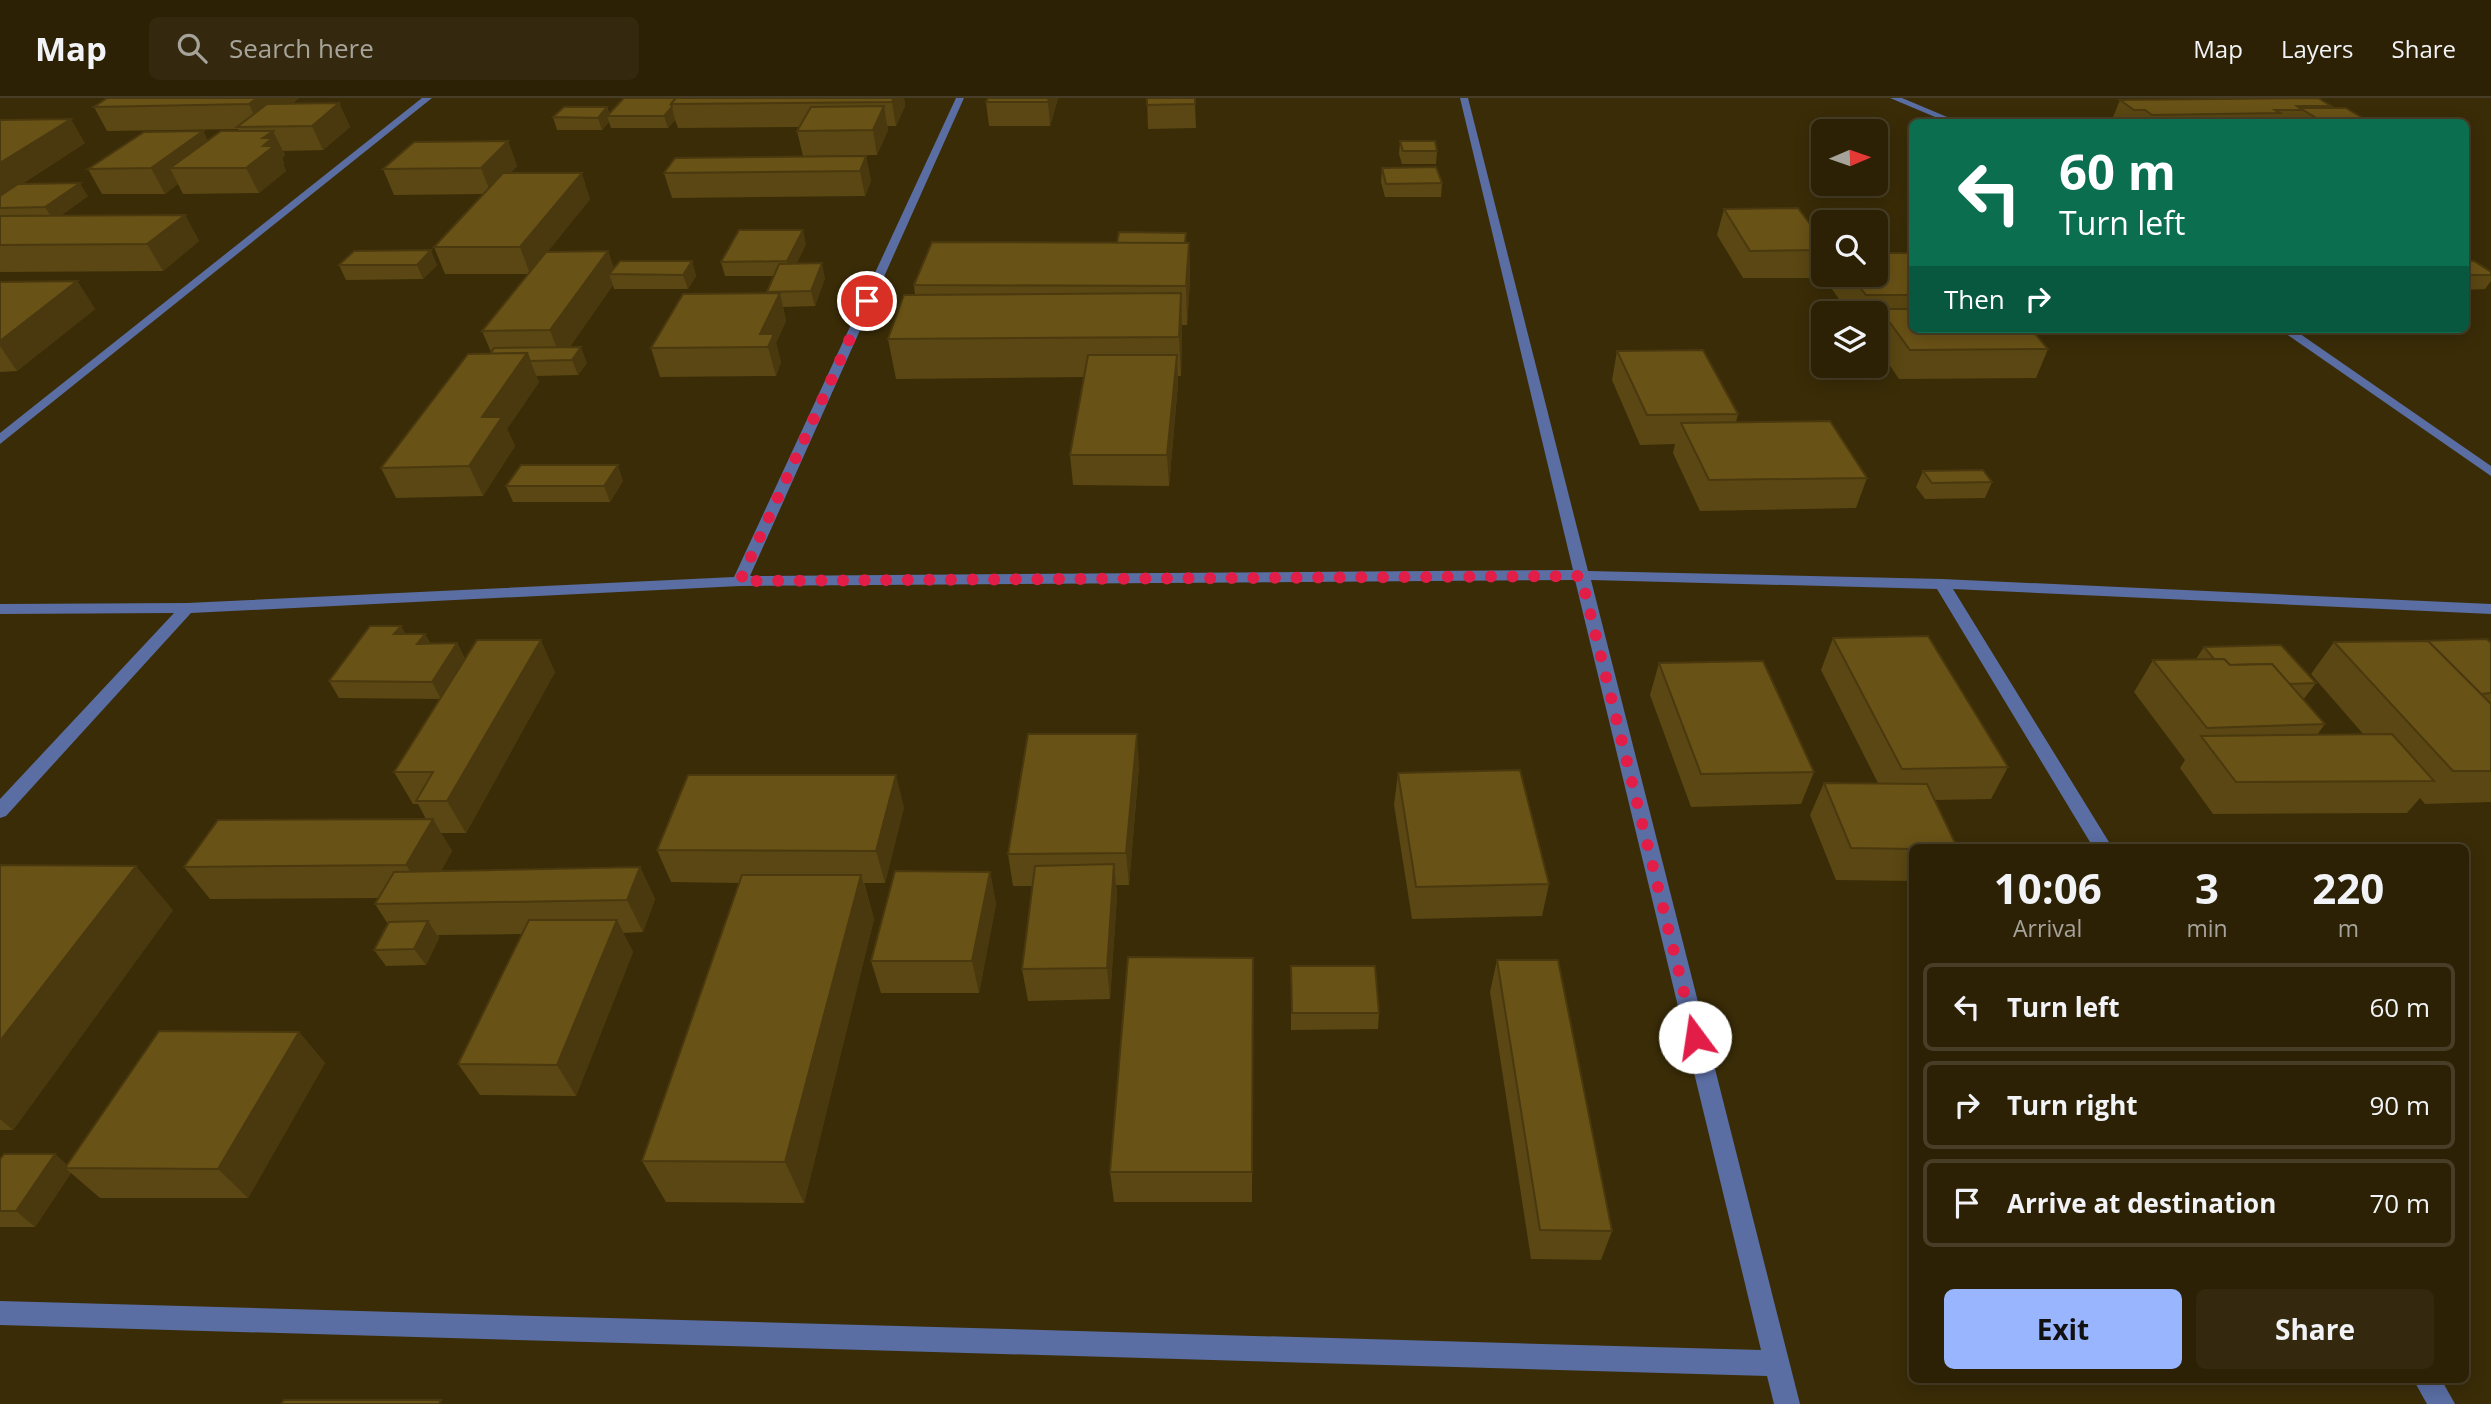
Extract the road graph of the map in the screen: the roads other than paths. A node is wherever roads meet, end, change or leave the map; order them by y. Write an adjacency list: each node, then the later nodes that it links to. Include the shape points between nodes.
1 (428, 98): 7 (street)
2 (960, 98): 10 (street)
3 (1464, 98): 9 (street)
4 (1894, 98): 5 (street)
5 (1946, 119)
6 (2291, 333): 8 (street)
7 (0, 440)
8 (2491, 472)
9 (1581, 576): 10 (street); 11 (street); 18 (street)
10 (740, 581): 12 (street)
11 (1942, 584): 13 (street); 16 (street)
12 (187, 608): 14 (street); 15 (street)
13 (2491, 609)
14 (0, 610)
15 (0, 811)
16 (2101, 844)
17 (0, 1313): 18 (street)
18 (1775, 1363): 20 (street)
19 (2429, 1383): 21 (street)
20 (1787, 1404)
21 (2442, 1404)

